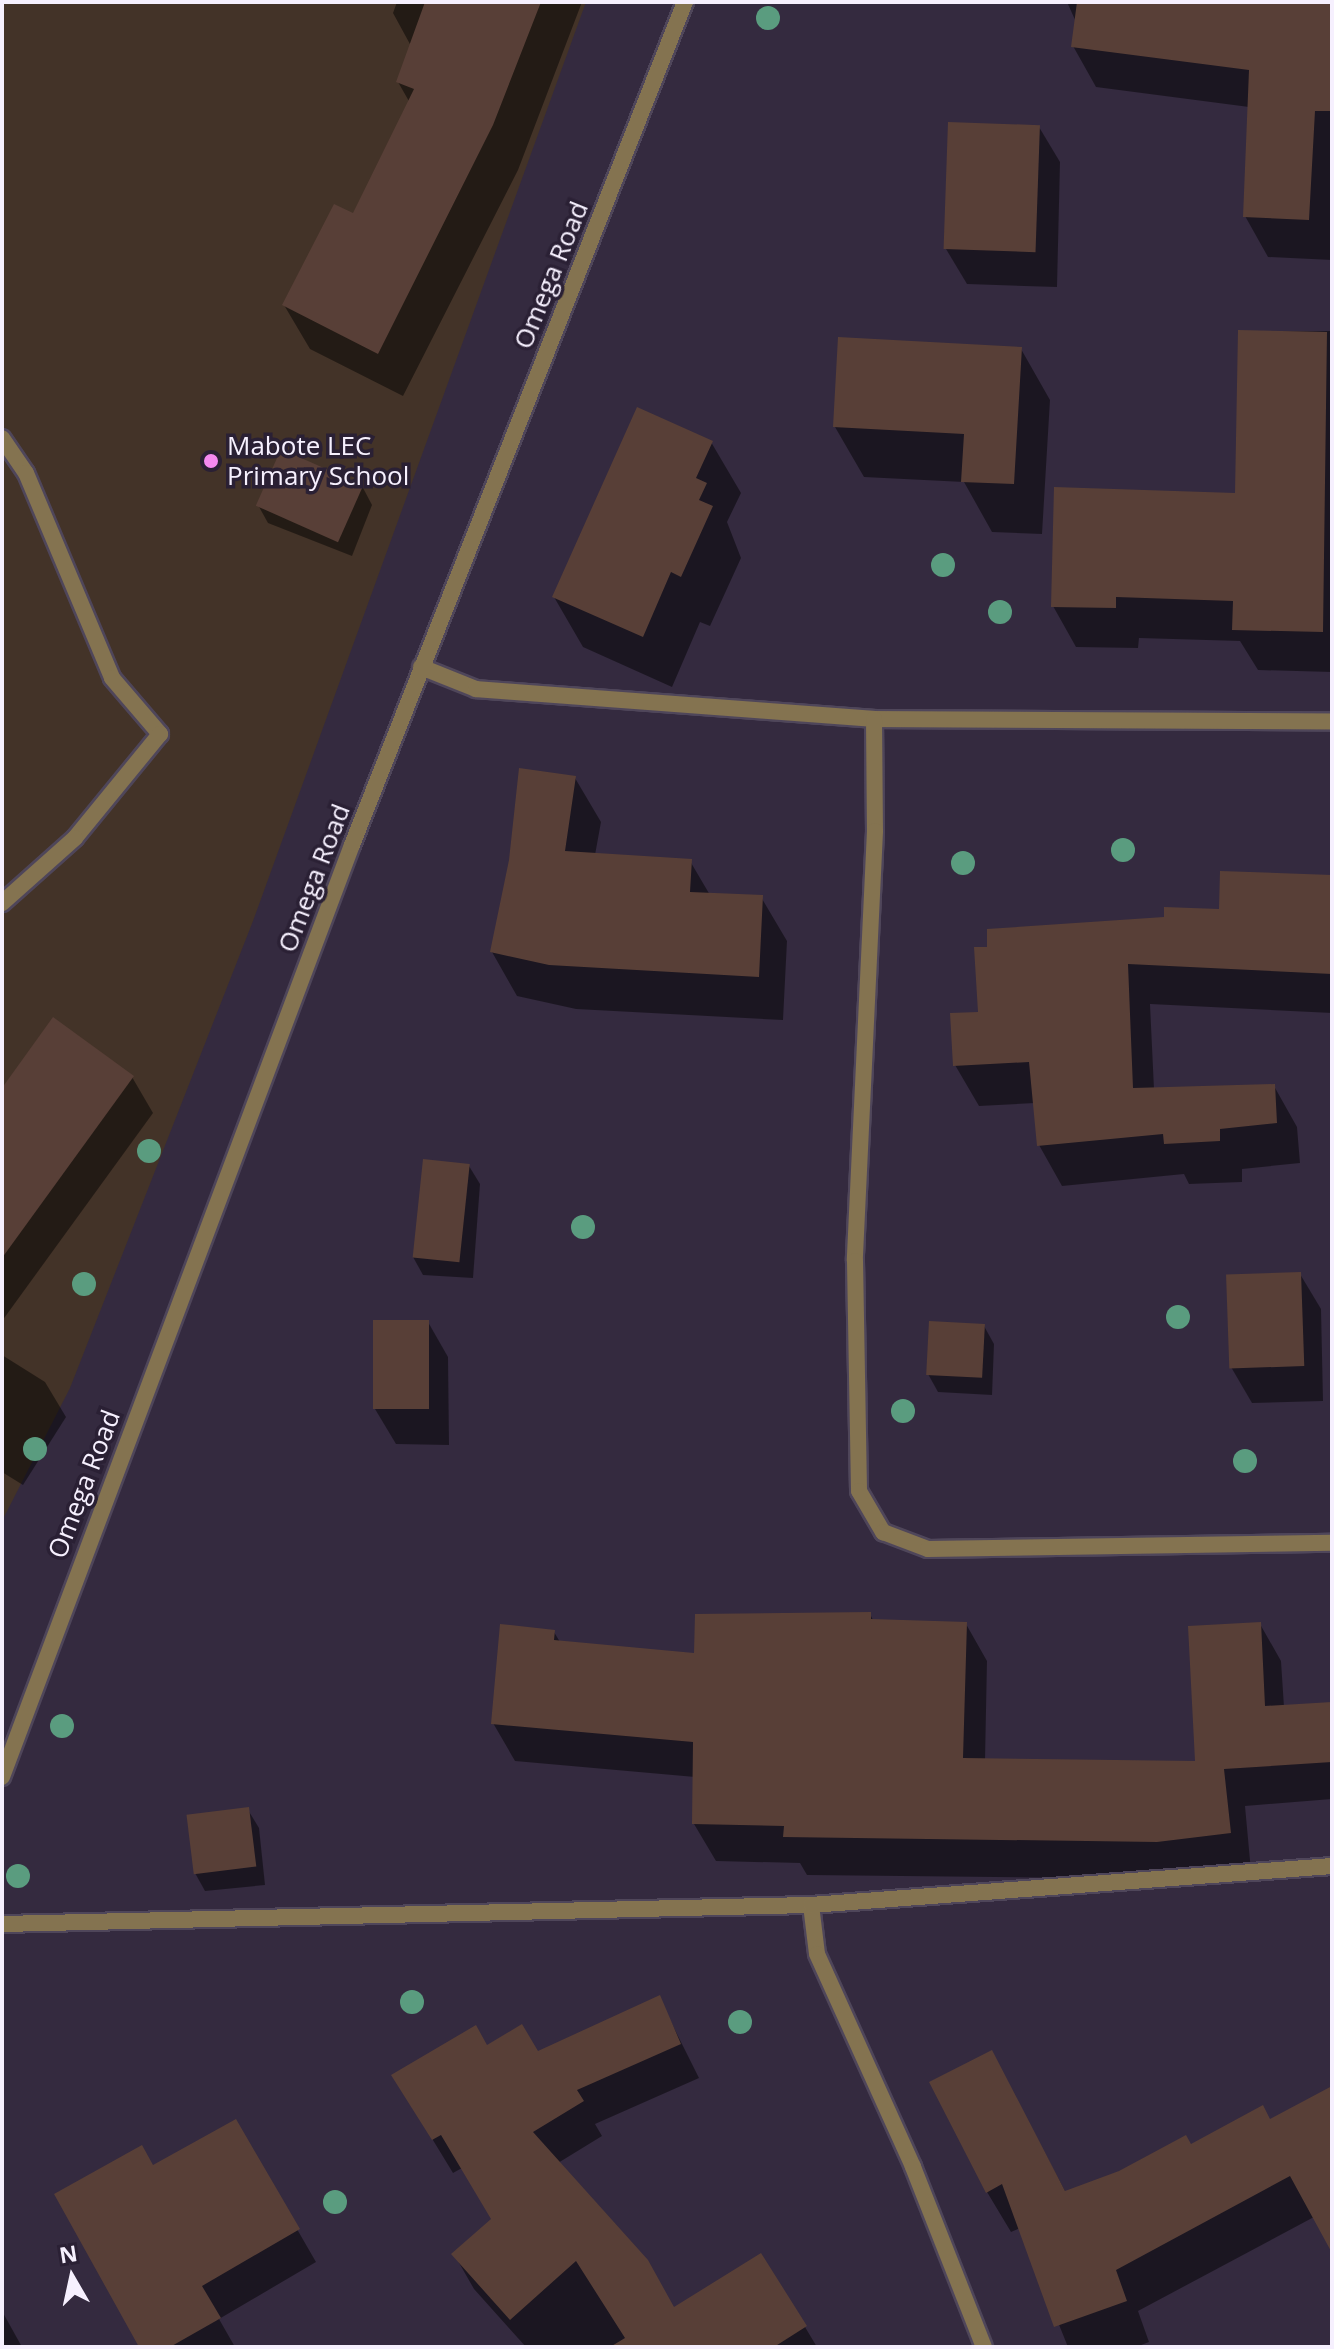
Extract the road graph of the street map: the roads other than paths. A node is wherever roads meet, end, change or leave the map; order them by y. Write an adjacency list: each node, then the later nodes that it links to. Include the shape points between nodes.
1 (685, 2): 3 (street, Omega Road)
2 (2, 438): 6 (street, via 26,473 112,678 160,734 75,838)
3 (421, 667): 4 (street, via 476,689); 8 (street, Omega Road)
4 (874, 719): 5 (street); 7 (street, via 875,831 855,1261 859,1491 883,1532 928,1549)
5 (1332, 721)
6 (2, 903)
7 (1332, 1543)
8 (2, 1777)
9 (1332, 1866): 10 (street)
10 (811, 1905): 11 (street); 12 (street, via 817,1954 913,2167)
11 (2, 1924)
12 (984, 2347)

